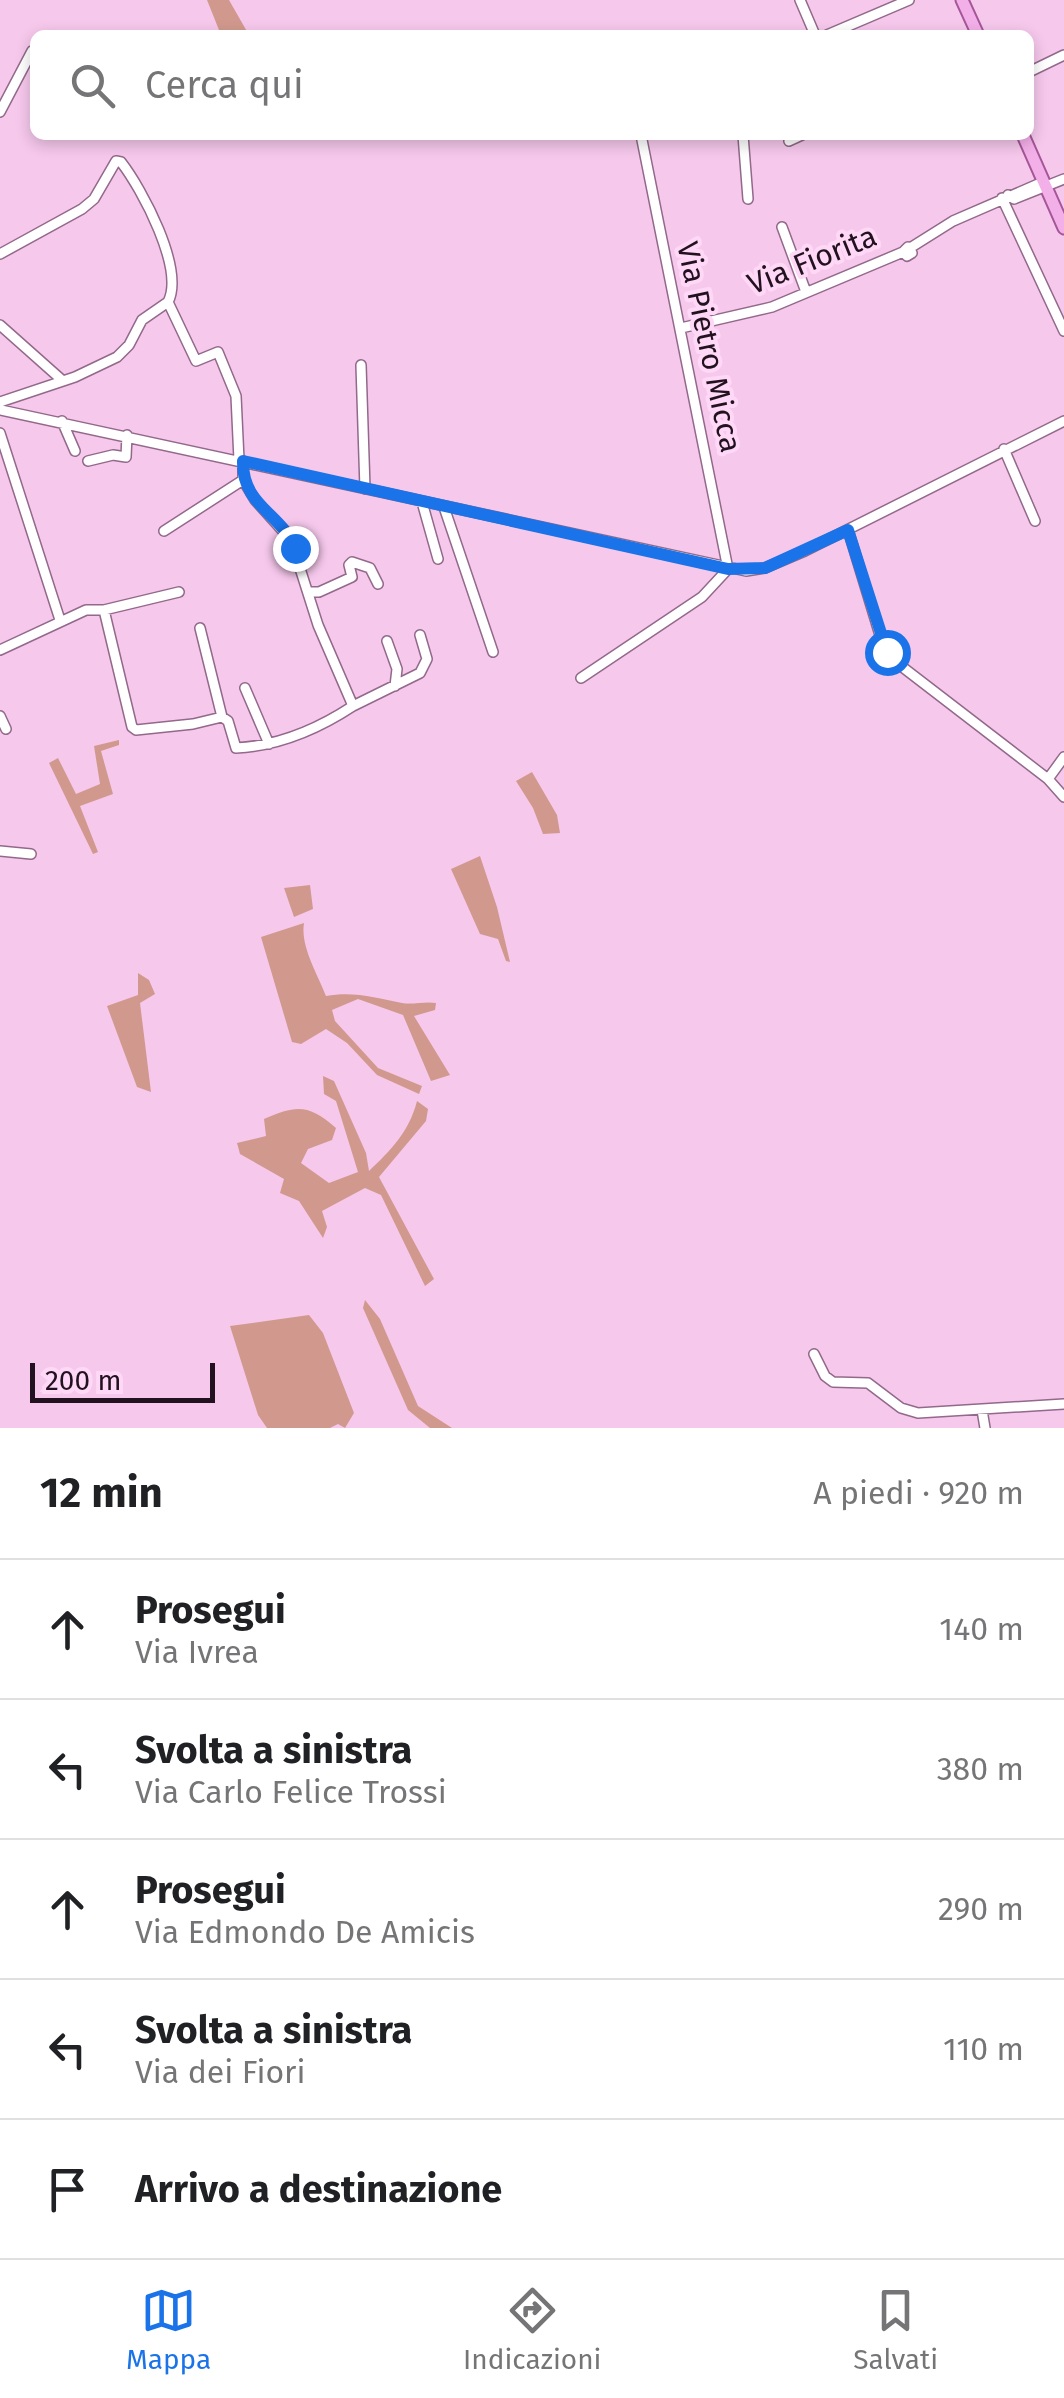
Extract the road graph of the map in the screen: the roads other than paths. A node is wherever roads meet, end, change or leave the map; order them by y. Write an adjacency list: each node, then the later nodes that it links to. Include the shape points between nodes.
1 (800, 0): 4 (street)
2 (909, 0): 5 (street)
3 (963, 0): 6 (main road)
4 (813, 30)
5 (839, 30)
6 (976, 30)
7 (30, 55): 10 (street)
8 (1064, 55): 9 (street)
9 (1034, 70)
10 (0, 112)
11 (642, 140): 24 (street, Via Pietro Micca)
12 (743, 140): 17 (street)
13 (1025, 140): 15 (main road)
14 (1064, 179): 15 (street, Via Fiorita)
15 (1044, 184): 16 (street, Via Fiorita); 19 (main road)
16 (1005, 196): 21 (street, Via Fiorita, via 906,250); 25 (street)
17 (748, 199)
18 (782, 227): 21 (street)
19 (1064, 228)
20 (0, 254): 22 (street, via 82,209 116,162 161,238 173,290)
21 (806, 292): 24 (street, Via Fiorita, via 772,308)
22 (168, 302): 27 (street, via 142,320 118,357); 36 (street, via 196,361 218,352 236,396)
23 (0, 325): 27 (street)
24 (680, 328): 45 (street, Via Pietro Micca)
25 (1064, 331)
26 (362, 365): 38 (street)
27 (62, 381): 28 (street)
28 (0, 408): 29 (street)
29 (62, 420): 32 (street); 33 (street)
30 (1064, 422): 34 (street)
31 (0, 433): 50 (street)
32 (127, 435): 35 (street, via 126,456); 36 (street)
33 (75, 450)
34 (1004, 450): 41 (street); 42 (street)
35 (88, 461)
36 (241, 461): 37 (street); 38 (street)
37 (242, 480): 43 (street); 48 (street, via 292,540)
38 (365, 489): 39 (street)
39 (422, 502): 40 (street); 44 (street)
40 (444, 507): 45 (street); 55 (street)
41 (1036, 521)
42 (848, 530): 45 (street, via 765,568); 65 (street, via 892,659)
43 (164, 531)
44 (438, 559)
45 (728, 569): 56 (street, via 702,596)
46 (378, 584): 48 (street, via 370,568 352,562 352,577)
47 (180, 592): 49 (street)
48 (310, 592): 59 (street)
49 (104, 610): 50 (street); 61 (street, via 132,727)
50 (60, 620): 54 (street)
51 (200, 628): 61 (street)
52 (420, 636): 57 (street, via 425,667)
53 (387, 641): 57 (street)
54 (0, 650)
55 (493, 652)
56 (580, 678)
57 (395, 686): 59 (street)
58 (245, 688): 63 (street)
59 (353, 706): 63 (street)
60 (0, 716): 62 (street)
61 (222, 717): 63 (street, via 236,748)
62 (6, 730)
63 (268, 744)
64 (1064, 757): 65 (street)
65 (1048, 779): 66 (street)
66 (1064, 796)
67 (0, 851): 68 (street)
68 (31, 854)
69 (814, 1354): 71 (street, via 832,1382 868,1383 908,1410)
70 (1064, 1404): 71 (street)
71 (982, 1410): 72 (street)
72 (985, 1428)

